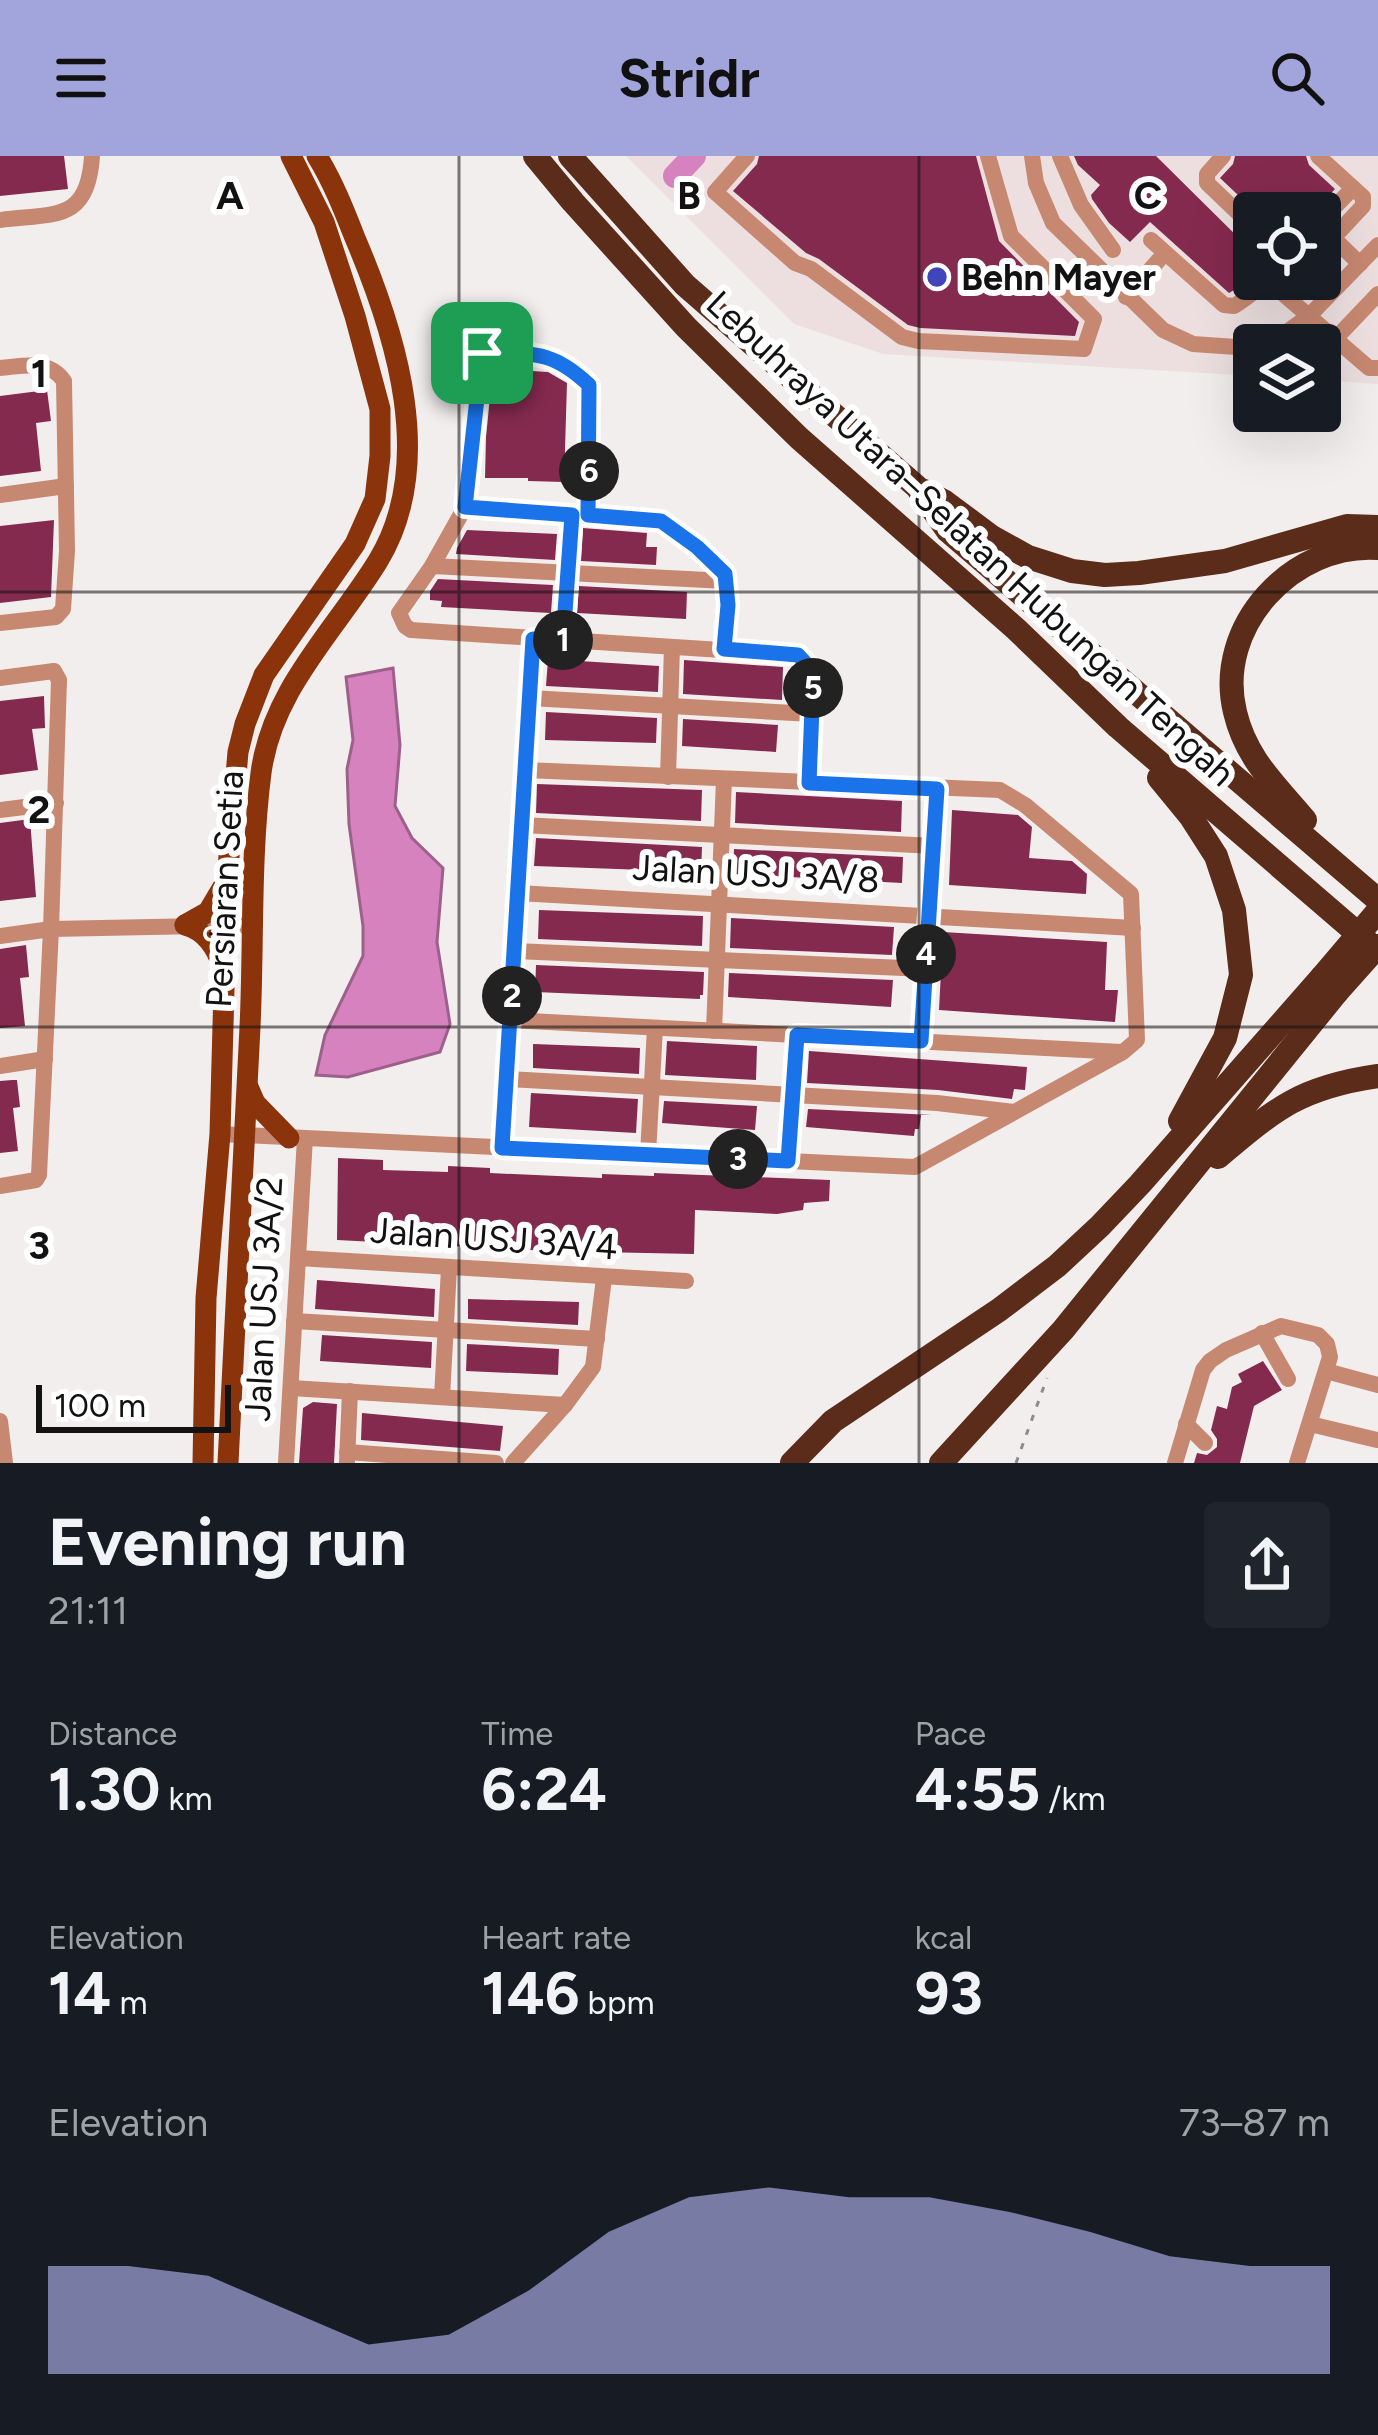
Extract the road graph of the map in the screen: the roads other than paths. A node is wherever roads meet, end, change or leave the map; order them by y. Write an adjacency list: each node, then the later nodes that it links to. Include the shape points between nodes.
1 (92, 156): 15 (street, via 78,204)
2 (291, 156): 60 (main road, Persiaran Setia, via 355,316 380,409 380,456 375,499 355,544 264,675 245,724)
3 (317, 156): 22 (main road, Persiaran Setia)
4 (328, 156): 22 (main road, via 371,254)
5 (535, 156): 48 (highway, Lebuhraya Utara–Selatan Hubungan Tengah, via 702,343)
6 (570, 156): 30 (highway, Lebuhraya Utara–Selatan Hubungan Tengah, via 685,285)
7 (747, 156): 8 (street, via 715,192 795,263 902,338 1084,349 1094,319 1011,236)
8 (988, 156)
9 (1033, 156): 21 (street, via 1053,223)
10 (1060, 156): 18 (street)
11 (1223, 156): 14 (street, via 1207,183)
12 (1318, 156): 13 (street, via 1353,188)
13 (1341, 200)
14 (1233, 208)
15 (0, 220)
16 (1378, 245): 19 (street)
17 (1341, 248): 19 (street)
18 (1113, 250)
19 (1360, 264): 23 (street)
20 (1378, 294): 25 (street)
21 (1126, 297): 23 (street, via 1162,330 1193,344 1276,339); 23 (street, via 1158,246 1224,305 1268,285)
22 (381, 299): 67 (main road, Persiaran Setia, via 406,405 402,494 379,560 293,681 272,728)
23 (1309, 316): 24 (street)
24 (1319, 324)
25 (1341, 333)
26 (1341, 343): 28 (street)
27 (0, 368): 29 (street, via 46,366 64,381)
28 (1378, 368)
29 (67, 485): 31 (street); 39 (street, via 63,609)
30 (917, 487): 34 (highway, via 1028,557 1105,575 1226,561 1347,526); 59 (highway, Lebuhraya Utara–Selatan Hubungan Tengah, via 948,531)
31 (0, 495)
32 (465, 507): 33 (street); 33 (street, via 482,353 544,354 589,385); 36 (street)
33 (580, 515): 37 (street); 38 (street, via 661,521)
34 (1378, 527)
35 (1378, 548): 59 (highway, via 1330,553 1277,583 1245,628 1232,682 1252,758)
36 (433, 566): 37 (street); 40 (street, via 399,613 405,626)
37 (568, 574): 38 (street); 41 (street)
38 (726, 581): 43 (street)
39 (0, 623)
40 (533, 639): 41 (street); 45 (street)
41 (563, 640): 42 (street)
42 (672, 647): 43 (street); 46 (street)
43 (724, 649): 47 (street, via 798,655 810,668)
44 (0, 678): 54 (street, via 54,671 59,680)
45 (530, 698): 46 (street); 49 (street)
46 (670, 706): 47 (street); 50 (street)
47 (812, 714): 52 (street)
48 (1118, 727): 71 (highway, Lebuhraya Utara–Selatan Hubungan Tengah); 98 (highway, via 1216,856 1234,910 1241,975 1226,1038)
49 (525, 770): 50 (street); 56 (street)
50 (668, 777): 51 (street)
51 (724, 779): 52 (street); 57 (street)
52 (809, 783): 53 (street)
53 (937, 789): 58 (street); 68 (street, via 1000,790 1025,805 1131,894)
54 (56, 803): 55 (street); 69 (street)
55 (0, 810)
56 (522, 825): 57 (street); 61 (street)
57 (722, 835): 58 (street); 63 (street)
58 (934, 846): 65 (street)
59 (1351, 876): 62 (highway, Lebuhraya Utara–Selatan Hubungan Tengah)
60 (227, 880): 66 (main road, via 208,912); 67 (main road, Persiaran Setia)
61 (518, 892): 63 (street, Jalan USJ 3A/8); 72 (street)
62 (1378, 900)
63 (719, 904): 65 (street, Jalan USJ 3A/8); 73 (street)
64 (1378, 911): 76 (highway, bridge)
65 (929, 916): 68 (street, Jalan USJ 3A/8); 74 (street)
66 (185, 925): 67 (street); 69 (street); 75 (main road, via 205,934)
67 (239, 925): 75 (main road, Persiaran Setia); 87 (main road, Persiaran Setia)
68 (1133, 928): 82 (street, via 1137,1040)
69 (51, 929): 70 (street); 83 (street)
70 (0, 936)
71 (1378, 949): 76 (highway, bridge)
72 (514, 951): 73 (street); 77 (street)
73 (717, 959): 74 (street); 79 (street)
74 (925, 969): 81 (street)
75 (226, 973): 91 (main road, Persiaran Setia)
76 (1330, 984): 98 (highway); 100 (highway)
77 (510, 1020): 78 (street); 86 (street)
78 (655, 1028): 79 (street); 88 (street)
79 (714, 1031): 80 (street)
80 (797, 1035): 81 (street); 89 (street)
81 (921, 1041): 82 (street)
82 (1123, 1052): 90 (street)
83 (45, 1059): 84 (street); 99 (street, via 39,1174)
84 (0, 1066)
85 (1378, 1076): 100 (highway, via 1289,1101)
86 (507, 1078): 88 (street); 94 (street)
87 (248, 1086): 92 (main road, Persiaran Setia); 93 (main road)
88 (652, 1087): 89 (street); 95 (street)
89 (793, 1095): 90 (street); 96 (street)
90 (1014, 1112): 96 (street, via 915,1167)
91 (220, 1135): 92 (street); 123 (main road, Persiaran Setia)
92 (245, 1136): 93 (street); 97 (main road, Persiaran Setia)
93 (288, 1138): 94 (street); 97 (main road, via 260,1144); 101 (street, Jalan USJ 3A/2)
94 (502, 1148): 95 (street)
95 (648, 1154): 96 (street)
96 (788, 1161)
97 (244, 1162): 124 (main road, Persiaran Setia)
98 (1140, 1184): 128 (highway, via 1057,1266 833,1421)
99 (0, 1186)
100 (1164, 1205): 129 (highway)
101 (298, 1258): 102 (street, Jalan USJ 3A/4); 105 (street, Jalan USJ 3A/2)
102 (448, 1268): 103 (street, Jalan USJ 3A/4); 106 (street)
103 (604, 1278): 104 (street, Jalan USJ 3A/4); 108 (street)
104 (686, 1282)
105 (295, 1321): 106 (street); 112 (street, Jalan USJ 3A/2)
106 (446, 1330): 108 (street); 114 (street)
107 (1262, 1333): 109 (street, via 1281,1326 1318,1335 1330,1357); 110 (street); 117 (street, via 1202,1370)
108 (597, 1339): 115 (street, via 593,1367)
109 (1326, 1371): 111 (street); 118 (street)
110 (1288, 1378)
111 (1377, 1381)
112 (291, 1388): 113 (street); 125 (street, Jalan USJ 3A/2)
113 (350, 1391): 114 (street); 121 (street)
114 (442, 1396): 115 (street)
115 (565, 1405): 127 (street)
116 (0, 1421): 122 (street)
117 (1186, 1424): 120 (street); 130 (street)
118 (1310, 1424): 119 (street); 131 (street)
119 (1377, 1440)
120 (1205, 1443)
121 (347, 1457): 126 (street)
122 (5, 1463)
123 (203, 1463)
124 (228, 1463)
125 (286, 1463)
126 (496, 1463)
127 (513, 1463)
128 (792, 1463)
129 (941, 1463)
130 (1175, 1463)
131 (1298, 1463)

